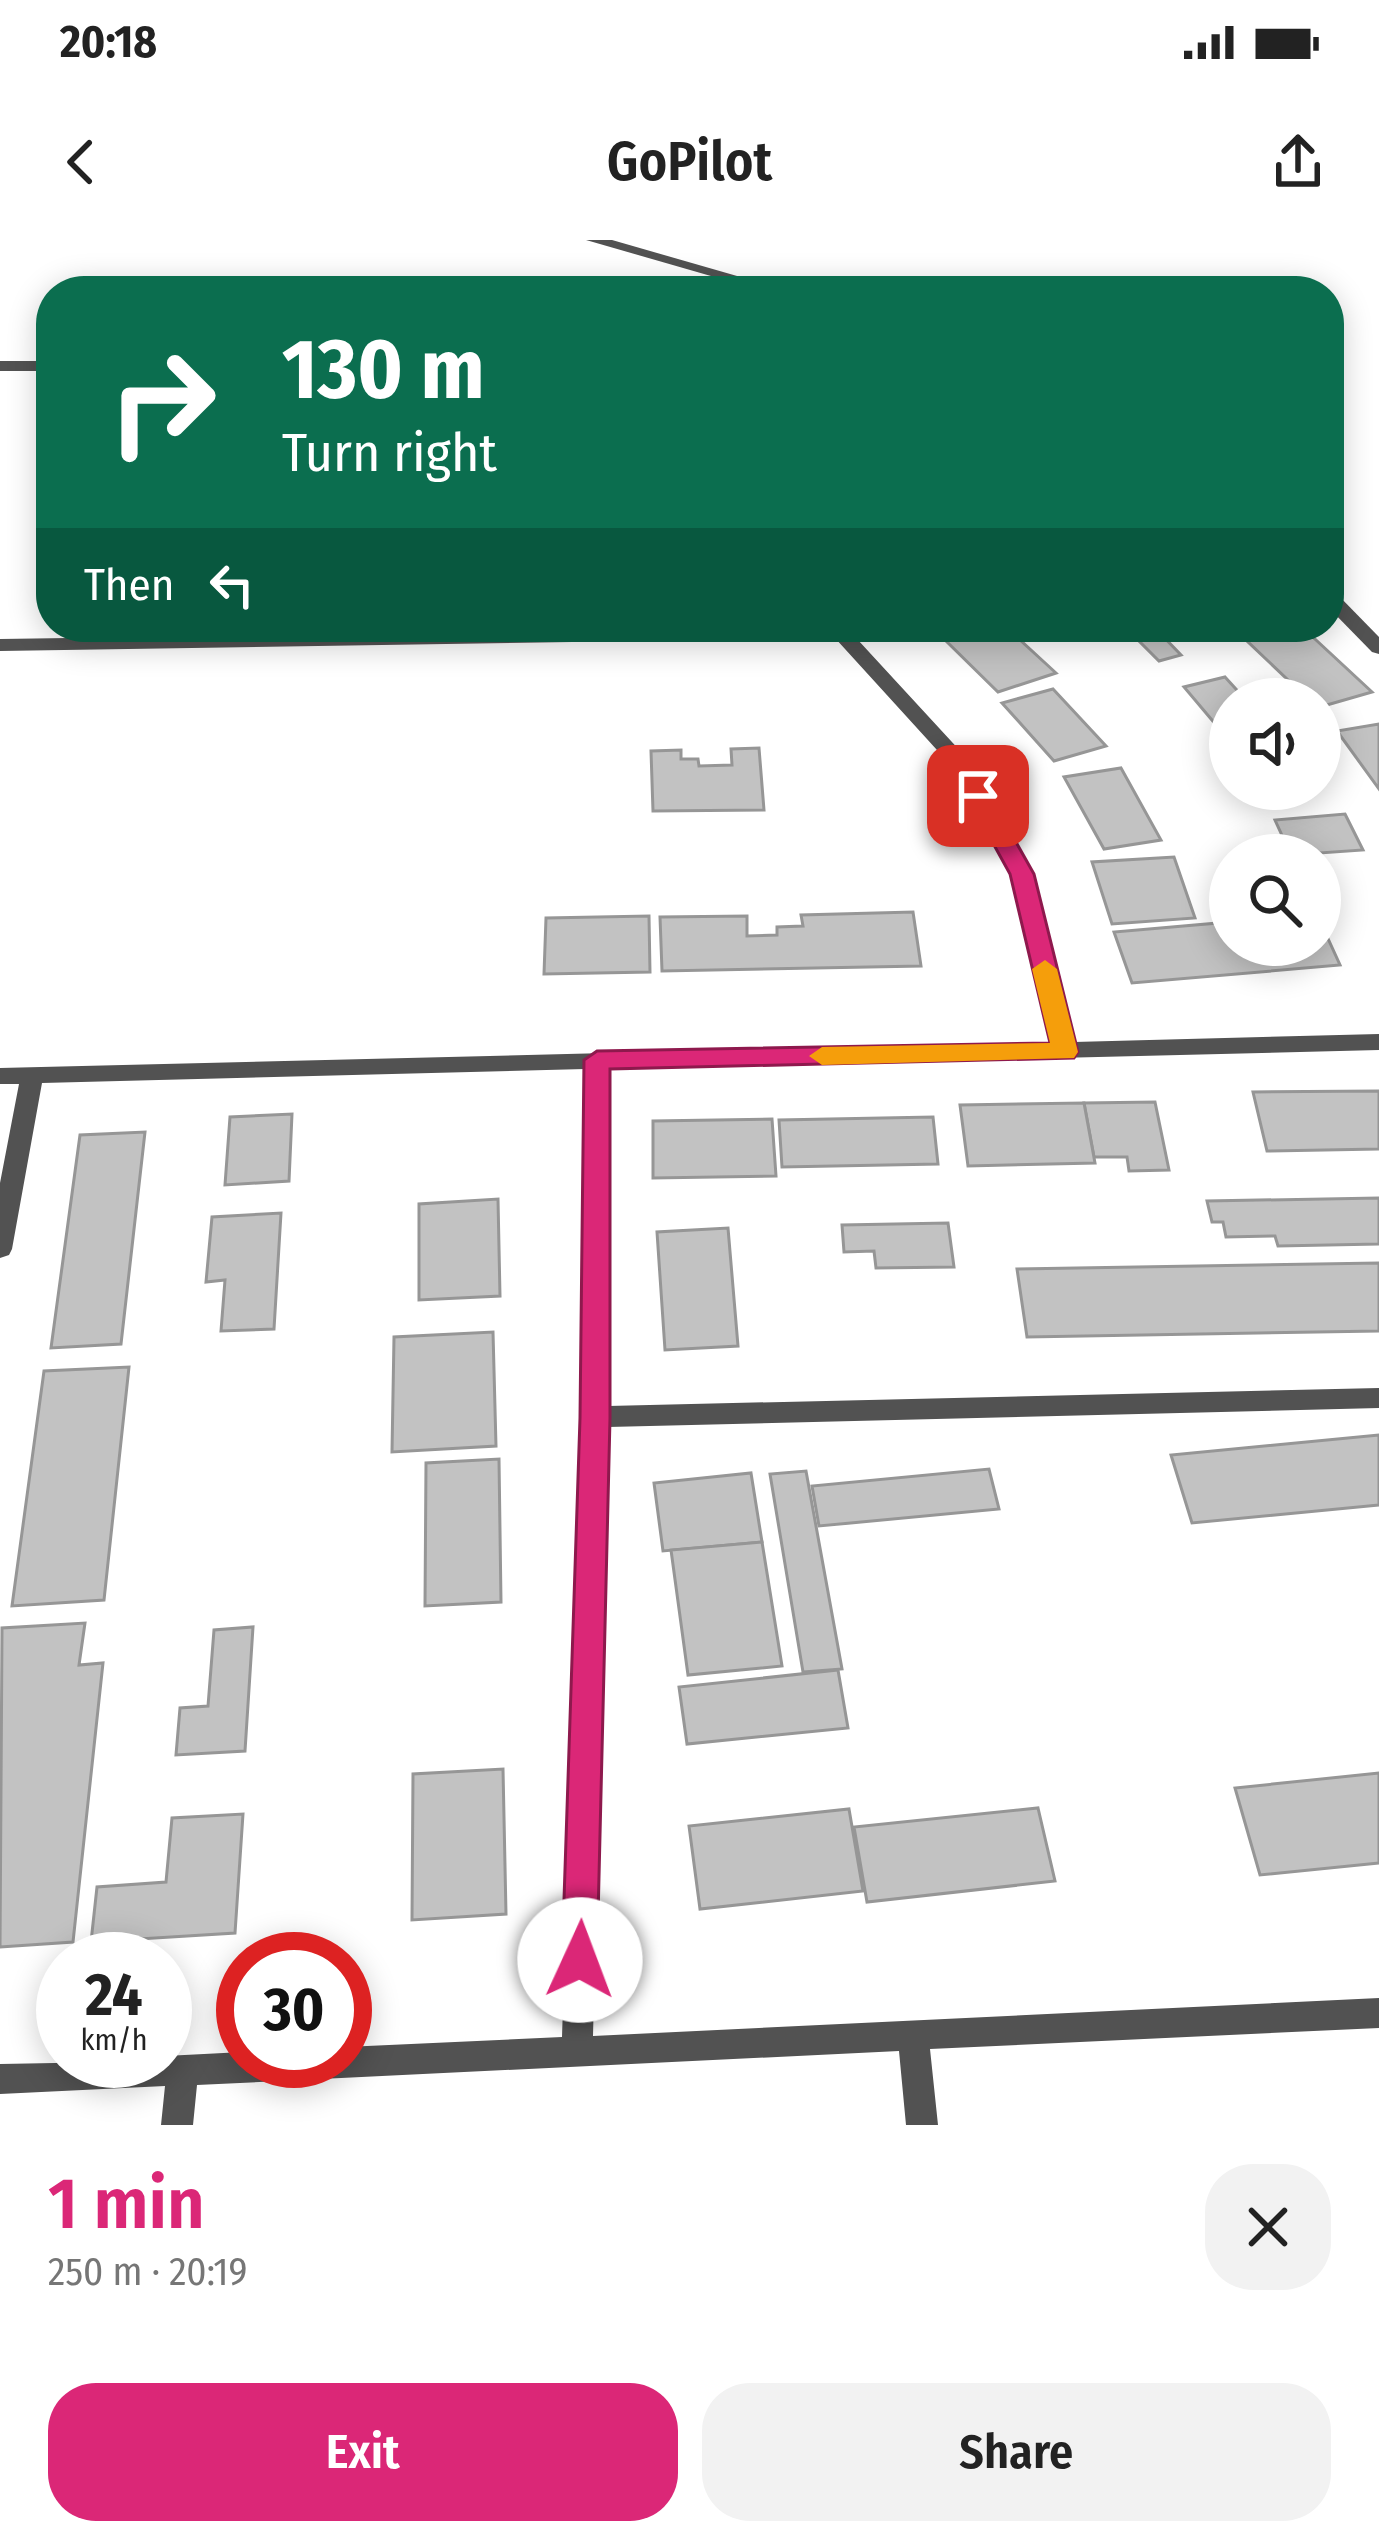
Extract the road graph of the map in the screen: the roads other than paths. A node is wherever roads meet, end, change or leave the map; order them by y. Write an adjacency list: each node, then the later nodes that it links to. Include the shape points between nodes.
1 (594, 240): 2 (street)
2 (726, 276)
3 (0, 366): 4 (street)
4 (36, 366)
5 (1344, 612): 9 (street)
6 (157, 642): 8 (street)
7 (850, 642): 11 (street, via 956,758 1022,874)
8 (0, 645)
9 (1379, 648)
10 (1379, 1042): 11 (street)
11 (1065, 1052): 12 (street)
12 (597, 1060): 13 (street); 17 (street)
13 (32, 1073): 14 (street); 15 (street)
14 (0, 1076)
15 (0, 1249)
16 (1379, 1398): 17 (street)
17 (595, 1418): 20 (street)
18 (1379, 2013): 19 (street)
19 (913, 2035): 20 (street); 26 (street)
20 (577, 2050): 21 (street)
21 (192, 2070)
22 (36, 2077): 23 (street)
23 (0, 2079)
24 (181, 2088): 25 (street)
25 (177, 2125)
26 (922, 2125)

